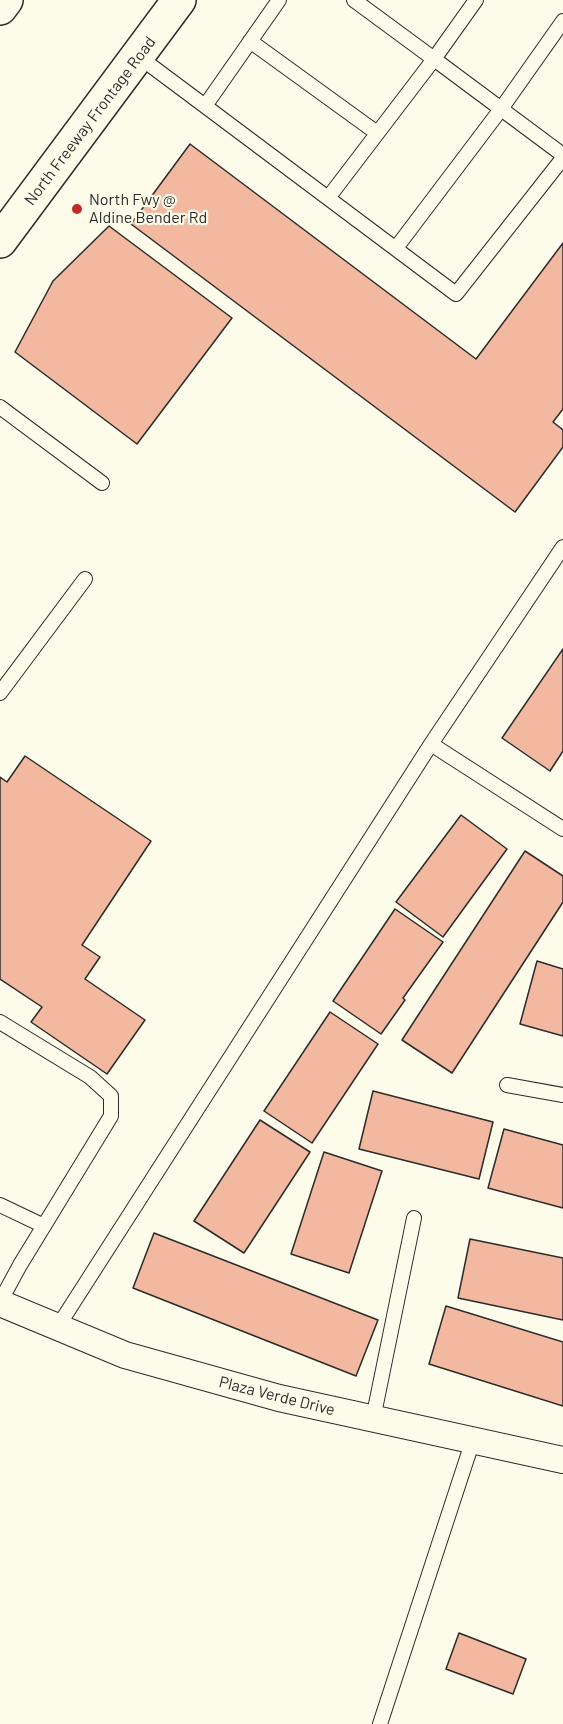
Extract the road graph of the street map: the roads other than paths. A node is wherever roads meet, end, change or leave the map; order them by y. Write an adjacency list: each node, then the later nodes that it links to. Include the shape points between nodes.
1 (6, 0): 6 (main road)
2 (179, 0): 9 (main road, North Freeway Frontage Road)
3 (279, 0): 8 (lane)
4 (354, 0): 10 (lane)
5 (476, 0): 10 (lane)
6 (0, 8)
7 (563, 21): 12 (lane)
8 (250, 41): 11 (lane); 13 (lane)
9 (138, 56): 11 (lane); 16 (main road, North Freeway Frontage Road)
10 (434, 58): 12 (lane); 13 (lane)
11 (205, 106): 15 (lane)
12 (501, 109): 14 (lane); 17 (lane)
13 (377, 133): 15 (lane)
14 (563, 156): 17 (lane, via 456,294)
15 (328, 198): 17 (lane)
16 (0, 241)
17 (396, 248)
18 (0, 407): 19 (lane)
19 (102, 483)
20 (563, 547): 23 (lane)
21 (85, 579): 22 (lane)
22 (0, 693)
23 (431, 744): 24 (lane); 32 (lane)
24 (563, 829)
25 (0, 1022): 30 (lane, via 90,1077 111,1096 111,1116)
26 (507, 1085): 27 (lane)
27 (563, 1095)
28 (0, 1205): 30 (lane)
29 (414, 1218): 33 (lane)
30 (44, 1226): 31 (lane)
31 (0, 1302): 32 (street, Plaza Verde Drive)
32 (57, 1328): 33 (street, Plaza Verde Drive, via 125,1355 279,1398)
33 (373, 1419): 34 (street, Plaza Verde Drive)
34 (473, 1440): 35 (street, Plaza Verde Drive); 36 (lane)
35 (563, 1460)
36 (380, 1724)

